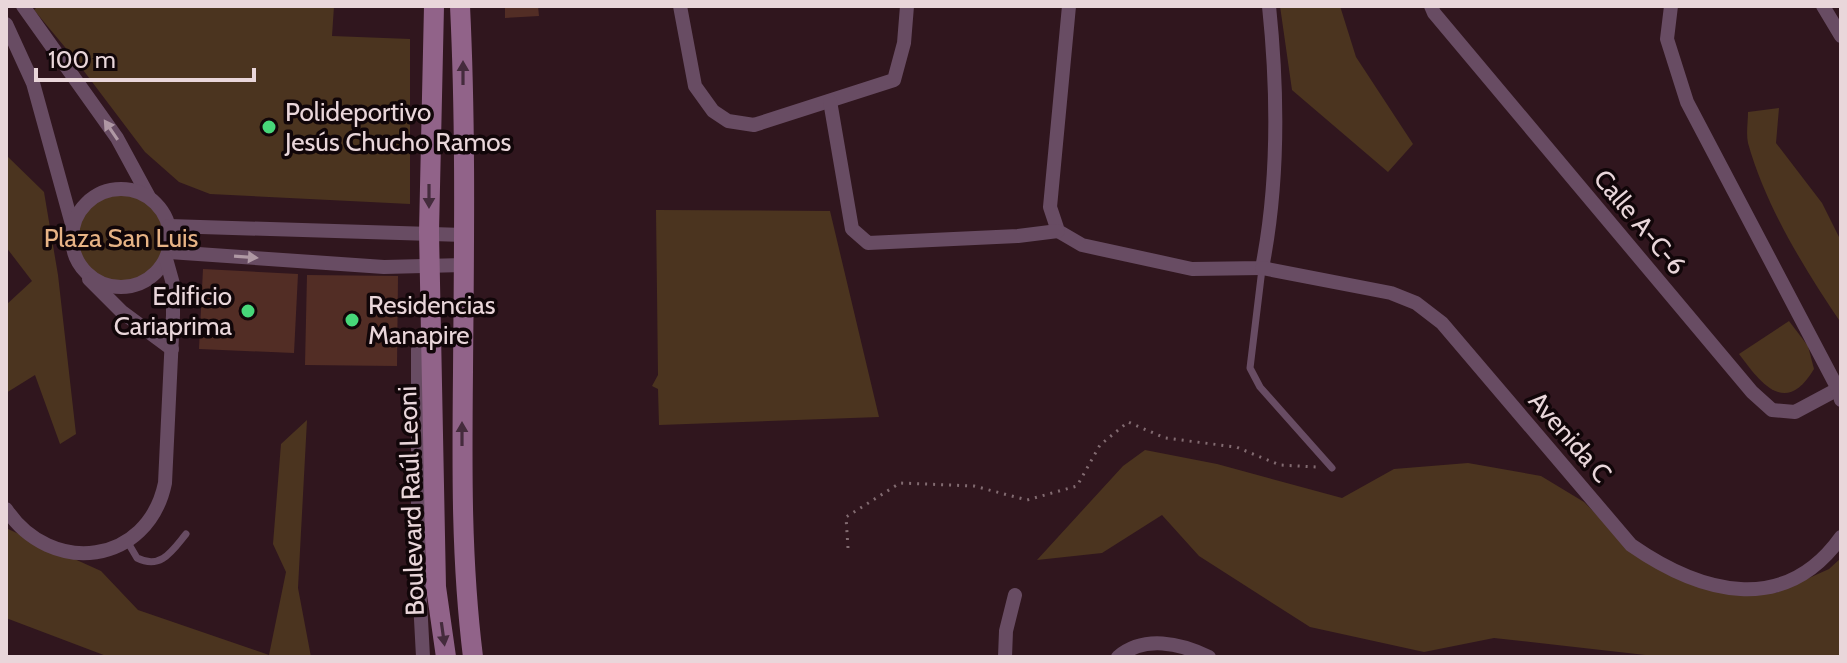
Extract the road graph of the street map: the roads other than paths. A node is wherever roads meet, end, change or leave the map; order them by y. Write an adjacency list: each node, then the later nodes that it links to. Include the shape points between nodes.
1 (23, 6): 14 (street, one-way to 1, via 117,138)
2 (434, 6): 18 (main road, Boulevard Raúl Leoni, one-way to 18)
3 (460, 6): 19 (main road, Boulevard Raúl Leoni, one-way to 3)
4 (680, 6): 13 (street, via 695,86 713,111 728,121 754,125)
5 (907, 6): 13 (street, via 894,80)
6 (1069, 6): 17 (street, via 1050,207)
7 (1269, 6): 23 (street, via 1277,95 1269,234)
8 (1431, 6): 27 (street, Calle A-C-6, via 1752,392 1772,410 1795,412)
9 (1671, 6): 27 (street, via 1667,39 1687,102)
10 (1823, 6): 12 (street)
11 (6, 24): 16 (street, via 33,83)
12 (1841, 36)
13 (830, 101): 17 (street, via 852,229 868,243)
14 (149, 198): 15 (street); 16 (street, via 129,190 108,190 89,200)
15 (169, 226): 18 (street); 20 (street)
16 (73, 228): 24 (street, via 74,251)
17 (1058, 231): 23 (street, Avenida C, via 1082,245 1192,269)
18 (429, 232): 19 (street); 21 (main road, Boulevard Raúl Leoni)
19 (464, 235): 22 (main road, Boulevard Raúl Leoni)
20 (167, 255): 21 (street, one-way to 21); 24 (street, via 154,274 129,286 110,285); 26 (street, via 173,284)
21 (431, 265): 22 (street); 25 (main road, Boulevard Raúl Leoni)
22 (464, 265): 36 (main road, Boulevard Raúl Leoni, one-way to 22, via 462,512)
23 (1262, 268): 28 (lane, via 1250,368 1260,387); 31 (street, Avenida C, via 1391,293 1416,303 1442,323 1631,545 1661,566 1687,578 1746,590 1776,587 1799,579 1823,561)
24 (85, 271): 26 (street, via 99,292)
25 (432, 332): 34 (street, via 418,350); 35 (main road, Boulevard Raúl Leoni, one-way to 35, via 436,587)
26 (172, 349): 32 (street, via 161,502 144,529)
27 (1839, 395)
28 (1332, 468)
29 (6, 509): 32 (street, via 18,527 65,552 94,554)
30 (186, 534): 32 (lane, via 166,558 152,562 137,558)
31 (1841, 537)
32 (127, 541)
33 (1015, 595): 37 (street)
34 (423, 657)
35 (446, 657)
36 (473, 657)
37 (1005, 657)
38 (1118, 657): 39 (street, via 1136,644 1153,642)
39 (1209, 657)

